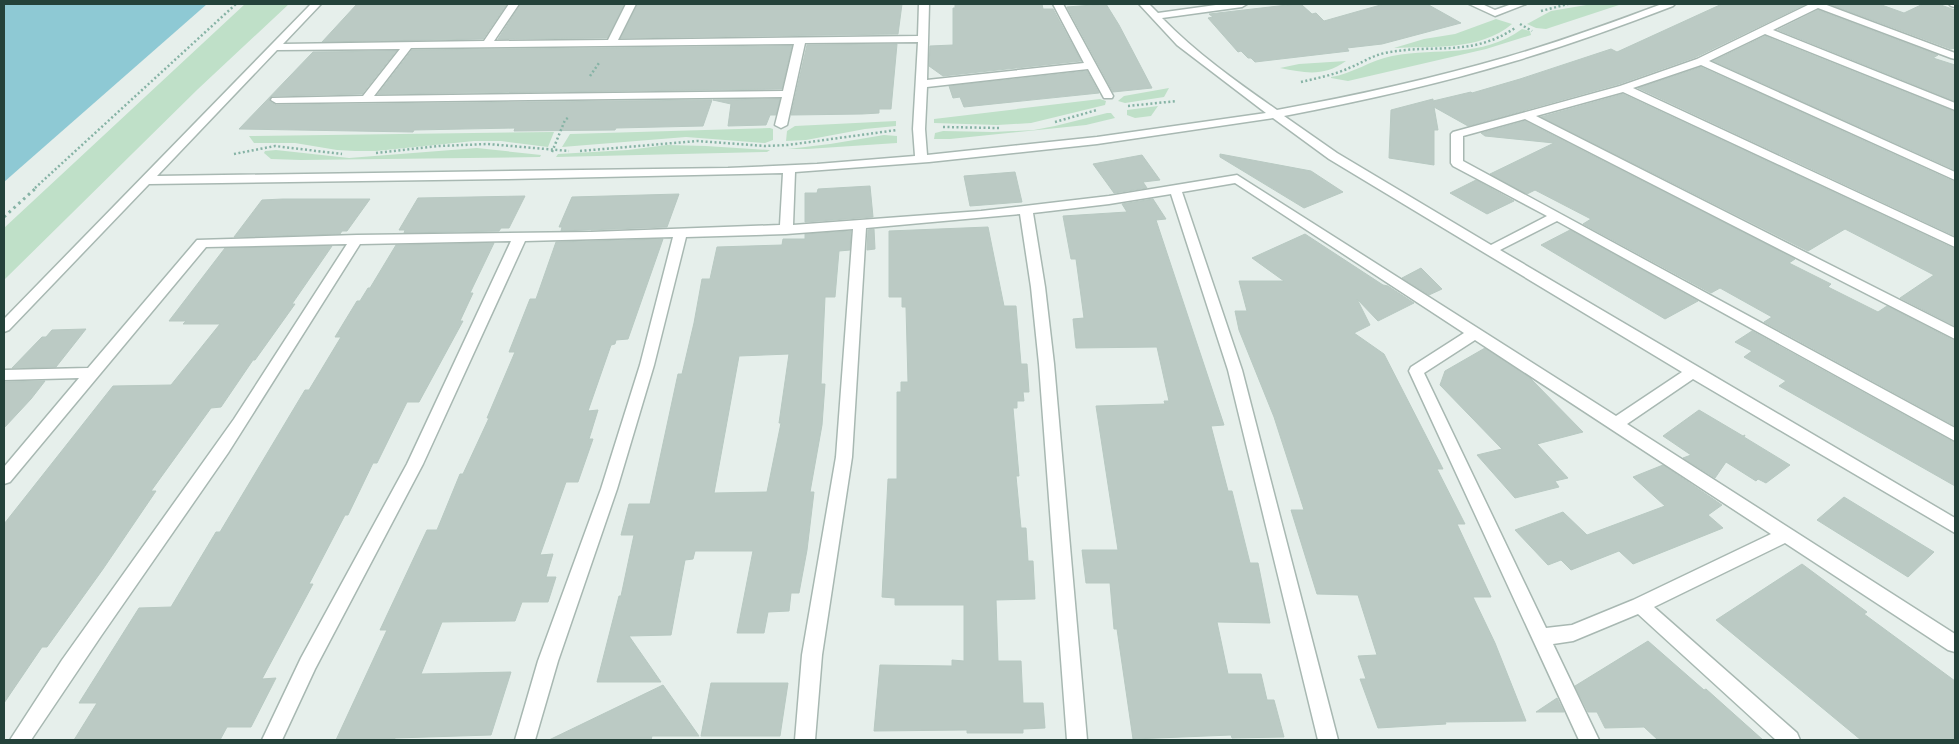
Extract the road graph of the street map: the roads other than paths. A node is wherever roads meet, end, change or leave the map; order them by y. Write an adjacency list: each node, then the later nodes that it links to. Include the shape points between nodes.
1 (316, 4): 20 (street)
2 (514, 4): 17 (street)
3 (631, 4): 18 (street)
4 (924, 4): 15 (street)
5 (1058, 4): 23 (street)
6 (1144, 4): 13 (street)
7 (1230, 4): 8 (street); 13 (street)
8 (1242, 4)
9 (1474, 4): 10 (street, via 1495,13)
10 (1521, 4)
11 (1670, 4): 31 (street, via 1497,63 1373,95)
12 (1817, 4): 14 (street); 21 (street)
13 (1154, 16): 31 (street, via 1182,43)
14 (1764, 30): 22 (street); 30 (street)
15 (922, 39): 16 (street); 24 (street)
16 (800, 41): 18 (street); 26 (street)
17 (488, 43): 18 (street); 19 (street)
18 (612, 43)
19 (408, 45): 20 (street); 28 (street)
20 (274, 46): 37 (street)
21 (1955, 56)
22 (1701, 61): 25 (street); 36 (street)
23 (1091, 65): 24 (street); 27 (street)
24 (922, 84): 34 (street, via 919,129)
25 (1624, 88): 32 (street); 46 (street)
26 (788, 94): 28 (street); 33 (street)
27 (1108, 96)
28 (366, 99): 29 (street)
29 (276, 100)
30 (1955, 107)
31 (1275, 115): 34 (street, via 1108,141); 47 (street, via 1333,156)
32 (1528, 116): 40 (street, via 1457,134 1457,163); 50 (street)
33 (781, 125)
34 (922, 159): 35 (street)
35 (789, 169): 37 (street); 42 (street)
36 (1955, 176)
37 (145, 180): 48 (street)
38 (1176, 191): 39 (street); 49 (street, via 1237,179); 67 (street, via 1235,370)
39 (1026, 210): 41 (street); 66 (street, via 1046,356)
40 (1557, 216): 47 (street); 55 (street)
41 (860, 225): 42 (street); 65 (street, via 844,458 812,655)
42 (786, 230): 43 (street)
43 (681, 232): 44 (street); 64 (street, via 647,365 612,480 548,661)
44 (520, 238): 45 (street); 63 (street, via 415,464 308,664)
45 (357, 239): 51 (street, via 202,243); 62 (street, via 222,448 66,668)
46 (1955, 243)
47 (1491, 250): 52 (street)
48 (4, 327)
49 (1475, 333): 54 (street); 60 (street, via 1416,371)
50 (1955, 334)
51 (92, 372): 53 (street); 56 (street)
52 (1693, 372): 54 (street); 57 (street)
53 (4, 375)
54 (1616, 424): 58 (street)
55 (1955, 435)
56 (4, 478)
57 (1955, 526)
58 (1786, 535): 59 (street); 61 (street)
59 (1640, 605): 60 (street, via 1573,633); 69 (street)
60 (1541, 637): 68 (street)
61 (1955, 644)
62 (20, 740)
63 (272, 740)
64 (525, 740)
65 (805, 740)
66 (1077, 740)
67 (1328, 740)
68 (1589, 740)
69 (1790, 740)

